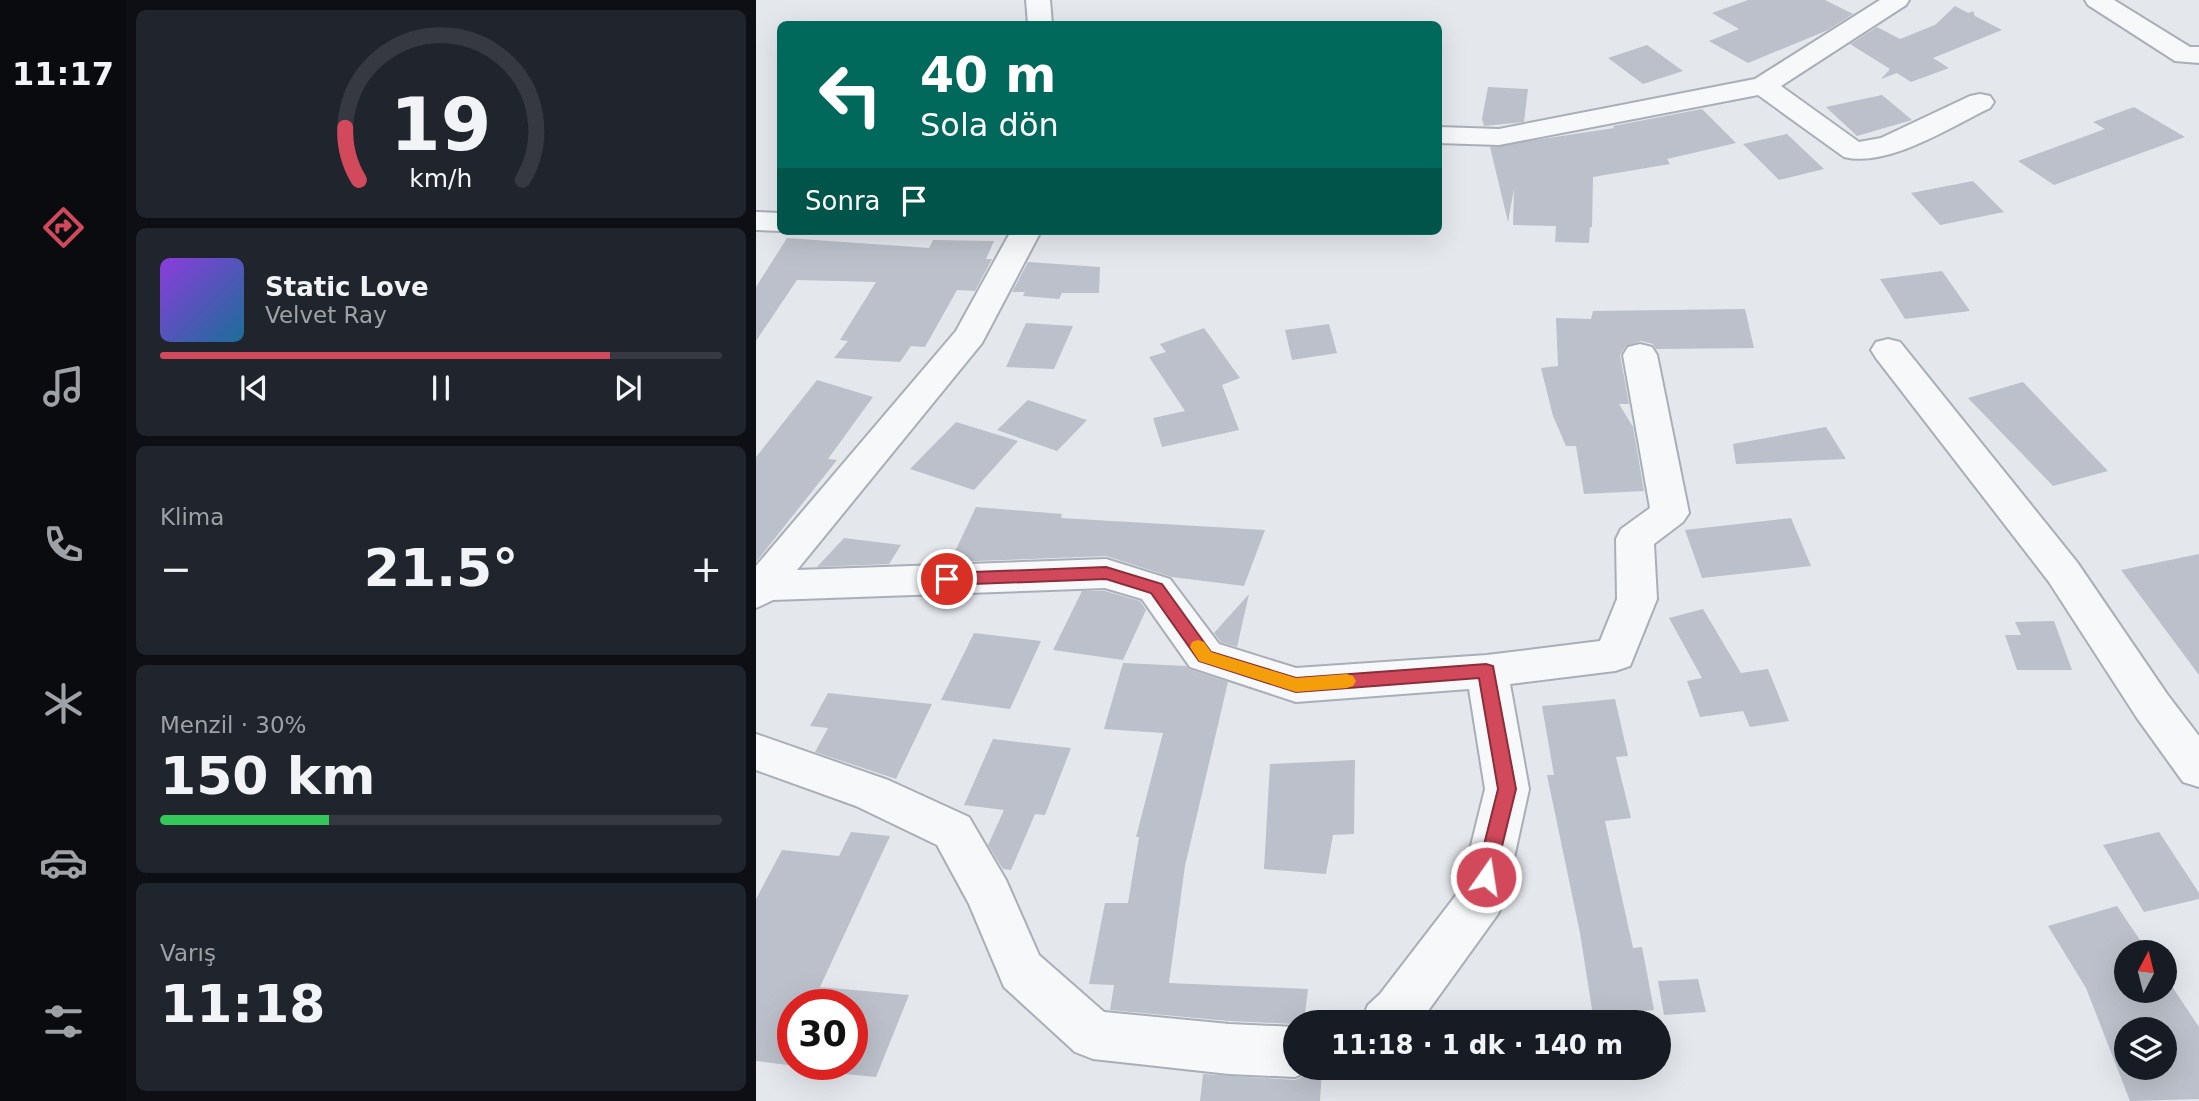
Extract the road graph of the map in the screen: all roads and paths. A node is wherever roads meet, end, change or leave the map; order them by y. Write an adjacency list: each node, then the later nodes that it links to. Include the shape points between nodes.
1 (1038, 0): 4 (street)
2 (1897, 0): 6 (street)
3 (2097, 0): 5 (street, via 2184,55)
4 (1041, 21)
5 (2199, 55)
6 (1763, 86): 7 (street, via 1854,151 1888,146); 8 (street, via 1499,137)
7 (1980, 102)
8 (1442, 135)
9 (756, 221): 10 (street)
10 (777, 222)
11 (1024, 235): 14 (street, via 970,336)
12 (1888, 350): 17 (street, via 2063,572)
13 (1640, 355): 15 (street, via 1670,513 1634,538 1637,599 1615,655)
14 (759, 590): 15 (street, via 1106,573 1156,589 1205,656 1296,685)
15 (1486, 671): 18 (street, via 1507,789 1481,899)
16 (756, 752): 19 (street, via 872,793 953,831 989,895 1021,971 1093,1035)
17 (2199, 769)
18 (1399, 1010)
19 (1283, 1051)

